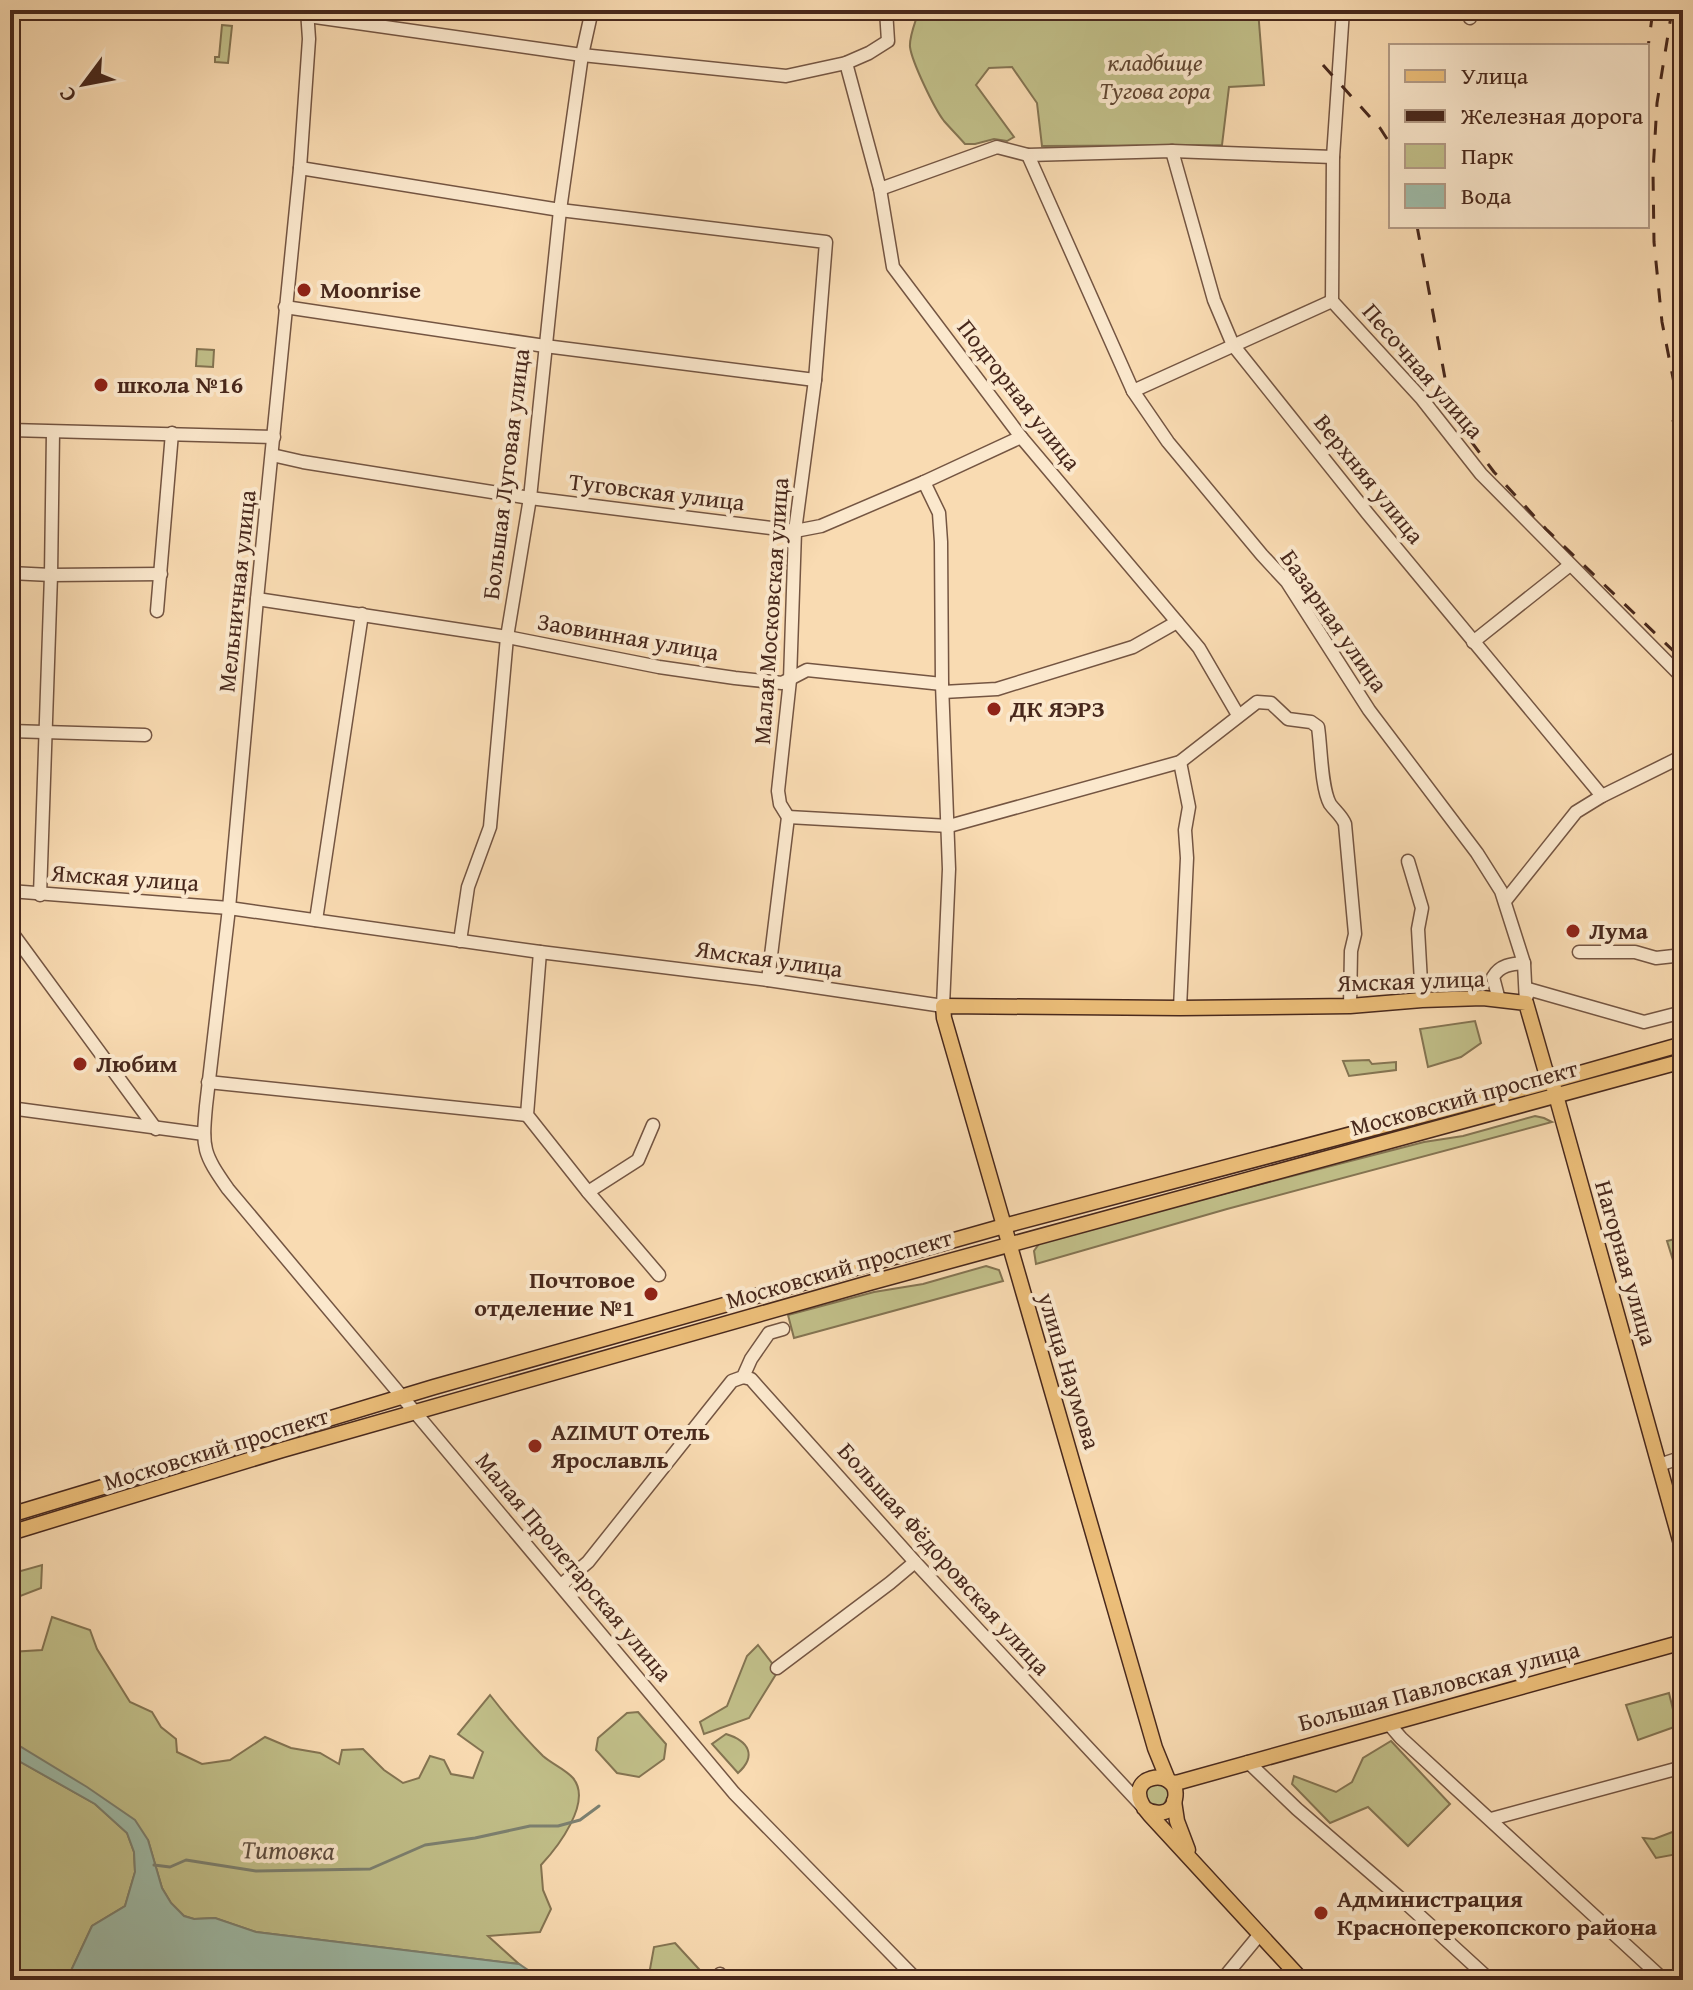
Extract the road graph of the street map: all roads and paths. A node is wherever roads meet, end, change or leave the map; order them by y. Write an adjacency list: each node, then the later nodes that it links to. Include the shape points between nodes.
1 (592, 10): 5 (street, Большая Луговая улица)
2 (886, 10): 6 (street, via 888,41)
3 (1343, 10): 9 (street, Песочная улица)
4 (308, 13): 5 (street); 10 (street, Мельничная улица)
5 (582, 55): 6 (street, via 786,76); 12 (street, Большая Луговая улица)
6 (846, 63): 11 (street, Подгорная улица)
7 (1172, 151): 8 (street); 9 (street); 15 (street, Верхняя улица, via 1214,300)
8 (1028, 155): 11 (street, via 997,147); 18 (street, Базарная улица)
9 (1333, 157): 13 (street, Песочная улица)
10 (300, 168): 12 (street); 14 (street, Мельничная улица)
11 (880, 189): 23 (street, Подгорная улица, via 893,267)
12 (560, 210): 16 (street, Большая Луговая улица); 17 (street, Малая Московская улица, via 826,242)
13 (1332, 301): 15 (street); 28 (street, Песочная улица, via 1422,399 1481,474)
14 (285, 307): 16 (street); 22 (street, Мельничная улица)
15 (1233, 345): 18 (street); 37 (street, Верхняя улица)
16 (545, 346): 17 (street); 26 (street, Большая Луговая улица)
17 (815, 380): 27 (street, Малая Московская улица)
18 (1133, 391): 53 (street, Базарная улица, via 1168,442 1287,582 1369,710 1477,853)
19 (10, 430): 20 (street)
20 (53, 432): 21 (street); 31 (street)
21 (172, 433): 22 (street); 30 (street)
22 (274, 437): 24 (street, Мельничная улица)
23 (1021, 437): 25 (street, Туговская улица); 35 (street, Подгорная улица)
24 (272, 455): 26 (street, Туговская улица); 32 (street, Мельничная улица)
25 (924, 482): 27 (street, Туговская улица, via 821,526); 40 (street, via 939,513)
26 (530, 498): 27 (street, Туговская улица); 36 (street, Большая Луговая улица)
27 (795, 531): 39 (street, Малая Московская улица)
28 (1570, 565): 37 (street); 38 (street, Песочная улица)
29 (10, 573): 31 (street)
30 (161, 574): 31 (street); 33 (street)
31 (51, 575): 43 (street)
32 (257, 599): 34 (street, Заовинная улица); 54 (street, Мельничная улица)
33 (157, 611)
34 (362, 614): 36 (street, Заовинная улица); 55 (street)
35 (1177, 622): 40 (street, Заовинная улица, via 1133,647 997,689); 41 (street, Подгорная улица, via 1199,648)
36 (507, 637): 39 (street, Заовинная улица, via 659,667); 57 (street, Большая Луговая улица, via 490,827 468,887)
37 (1473, 642): 47 (street, Верхняя улица)
38 (1683, 678)
39 (790, 680): 40 (street, Заовинная улица, via 807,670); 48 (street, Малая Московская улица, via 778,791)
40 (942, 688): 49 (street)
41 (1238, 715): 46 (street); 67 (street, via 1257,702 1271,703 1288,719 1318,727 1326,792 1345,824 1355,934)
42 (10, 731): 43 (street)
43 (46, 733): 44 (street); 52 (street)
44 (145, 735)
45 (1683, 756): 47 (street)
46 (1180, 762): 49 (street); 68 (street, via 1189,807)
47 (1602, 796): 53 (street, via 1576,812)
48 (788, 817): 49 (street); 62 (street, Малая Московская улица)
49 (949, 826): 66 (street)
50 (1408, 861): 63 (street, via 1422,908)
51 (10, 891): 52 (street, Ямская улица)
52 (40, 895): 54 (street, Ямская улица)
53 (1505, 901): 61 (street, Базарная улица)
54 (229, 908): 55 (street, Ямская улица); 73 (street, Мельничная улица)
55 (316, 920): 57 (street, Ямская улица)
56 (10, 930): 78 (street)
57 (460, 941): 58 (street, Ямская улица)
58 (540, 952): 62 (street, Ямская улица); 76 (street)
59 (1579, 952): 60 (street)
60 (1683, 955)
61 (1524, 963): 64 (street, via 1496,971); 65 (street, Базарная улица)
62 (768, 980): 66 (street, Ямская улица)
63 (1422, 1000): 64 (main road, Ямская улица); 67 (main road, Ямская улица)
64 (1499, 1000): 65 (main road, Ямская улица)
65 (1526, 1003): 69 (street, via 1528,989 1644,1022); 72 (main road, Базарная улица)
66 (943, 1006): 68 (main road, Ямская улица); 82 (main road, улица Наумова)
67 (1350, 1006): 68 (main road, Ямская улица)
68 (1180, 1008)
69 (1683, 1012)
70 (1683, 1044): 72 (main road, Московский проспект)
71 (1683, 1061): 74 (main road, Московский проспект)
72 (1552, 1081): 74 (main road, Нагорная улица); 82 (main road, Московский проспект)
73 (208, 1082): 76 (street); 79 (street, Мельничная улица)
74 (1556, 1096): 83 (main road, Московский проспект); 90 (main road, Нагорная улица)
75 (10, 1108): 78 (street)
76 (527, 1115): 81 (street)
77 (653, 1125): 81 (street, via 638,1160)
78 (156, 1129): 79 (street)
79 (204, 1134): 80 (street, Мельничная улица)
80 (214, 1168): 87 (street, Малая Пролетарская улица)
81 (588, 1192): 84 (street)
82 (1004, 1226): 83 (main road, улица Наумова); 87 (main road, Московский проспект)
83 (1009, 1245): 88 (main road, Московский проспект); 99 (main road, улица Наумова)
84 (659, 1275)
85 (783, 1329): 86 (street, via 769,1333)
86 (743, 1377): 94 (street, Большая Фёдоровская улица, via 751,1379); 95 (street, via 732,1381 588,1562)
87 (401, 1397): 88 (street, Малая Пролетарская улица); 91 (main road, Московский проспект)
88 (414, 1413): 92 (main road, Московский проспект); 95 (street, Малая Пролетарская улица)
89 (1683, 1457): 90 (street)
90 (1659, 1465): 93 (main road, Нагорная улица)
91 (10, 1515)
92 (10, 1533)
93 (1683, 1551)
94 (915, 1562): 97 (street); 103 (street, Большая Фёдоровская улица)
95 (561, 1585): 111 (street, Малая Пролетарская улица, via 734,1793)
96 (1683, 1642): 98 (main road, Большая Павловская улица)
97 (777, 1668)
98 (1389, 1724): 100 (main road, Большая Павловская улица); 108 (street)
99 (1155, 1748): 104 (main road, улица Наумова, via 1156,1762); 105 (main road, улица Наумова)
100 (1248, 1762): 102 (main road, Большая Павловская улица); 114 (street)
101 (1683, 1767): 108 (street)
102 (1208, 1773): 105 (main road, Большая Павловская улица); 106 (main road, Большая Павловская улица)
103 (1112, 1774): 104 (street, via 1128,1782); 107 (street, Большая Фёдоровская улица)
104 (1147, 1780): 105 (main road); 107 (main road, via 1138,1795)
105 (1169, 1781): 106 (main road)
106 (1175, 1800): 107 (main road, via 1159,1813); 109 (main road, Большая Фёдоровская улица, via 1183,1838)
107 (1144, 1808): 109 (main road, Большая Фёдоровская улица)
108 (1491, 1819): 115 (street)
109 (1196, 1864): 110 (main road, Большая Фёдоровская улица)
110 (1260, 1934): 112 (street); 113 (main road, Большая Фёдоровская улица)
111 (917, 1980)
112 (1222, 1980)
113 (1302, 1980)
114 (1490, 1980)
115 (1664, 1980)

